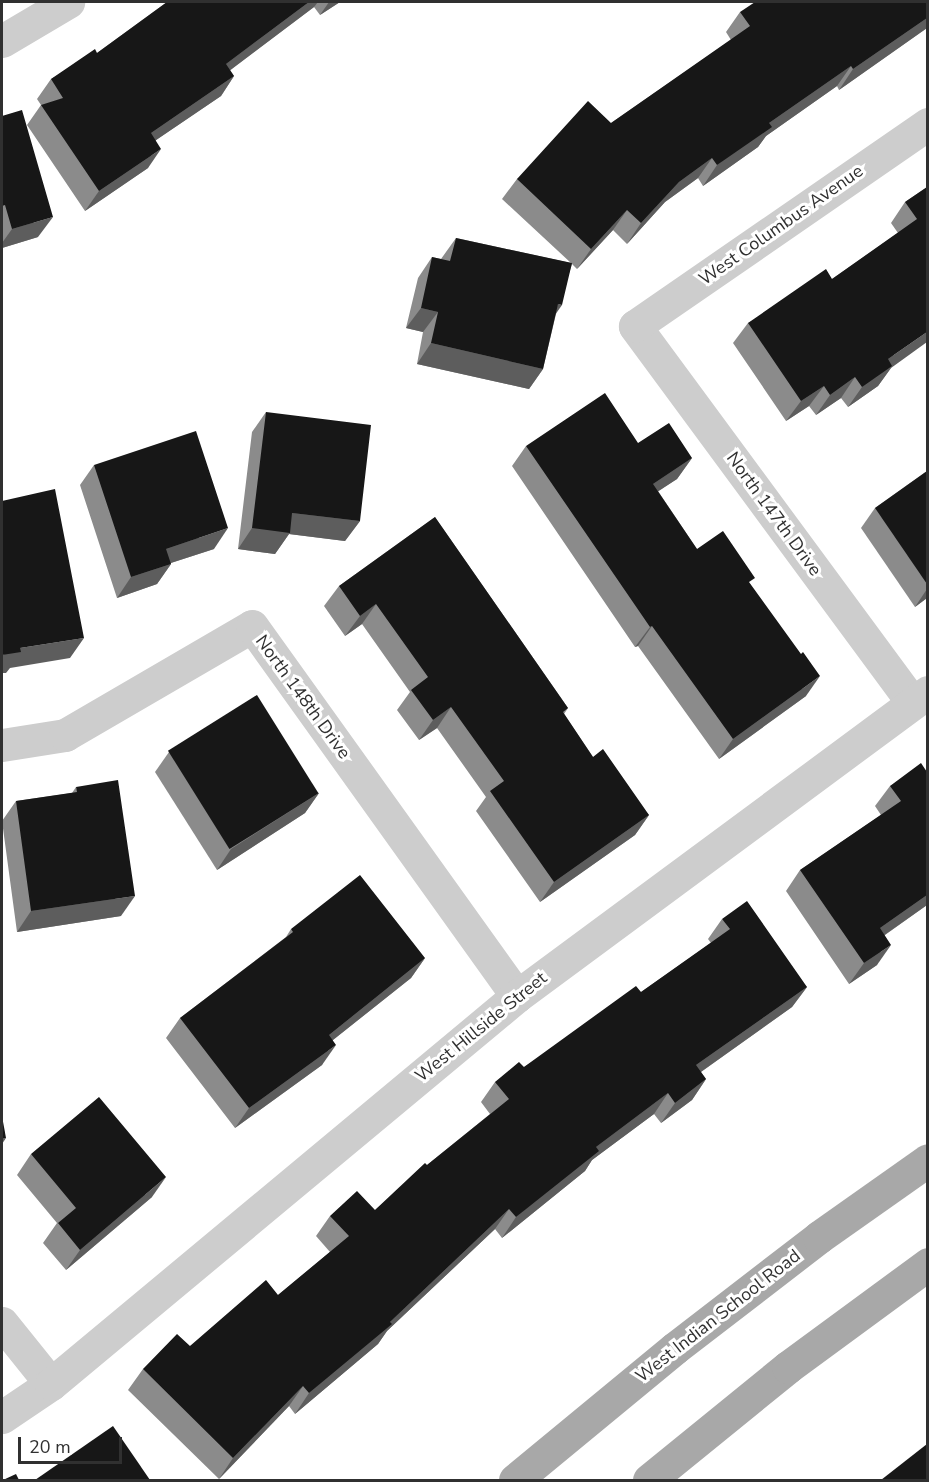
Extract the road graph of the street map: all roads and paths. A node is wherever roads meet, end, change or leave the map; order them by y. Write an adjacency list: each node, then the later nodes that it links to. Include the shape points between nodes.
1 (68, 2): 2 (street)
2 (2, 41)
3 (927, 124): 4 (street, West Columbus Avenue)
4 (635, 326): 5 (street, North 147th Drive)
5 (920, 697): 7 (street, West Hillside Street)
6 (2, 745): 7 (street, North 148th Drive, via 65,735 252,626)
7 (517, 996): 11 (street, West Hillside Street)
8 (927, 1160): 13 (main road, West Indian School Road, via 675,1348)
9 (927, 1264): 14 (main road, via 788,1367)
10 (2, 1323): 11 (street)
11 (51, 1384): 12 (street, West Hillside Street)
12 (2, 1417)
13 (515, 1480)
14 (649, 1480)

